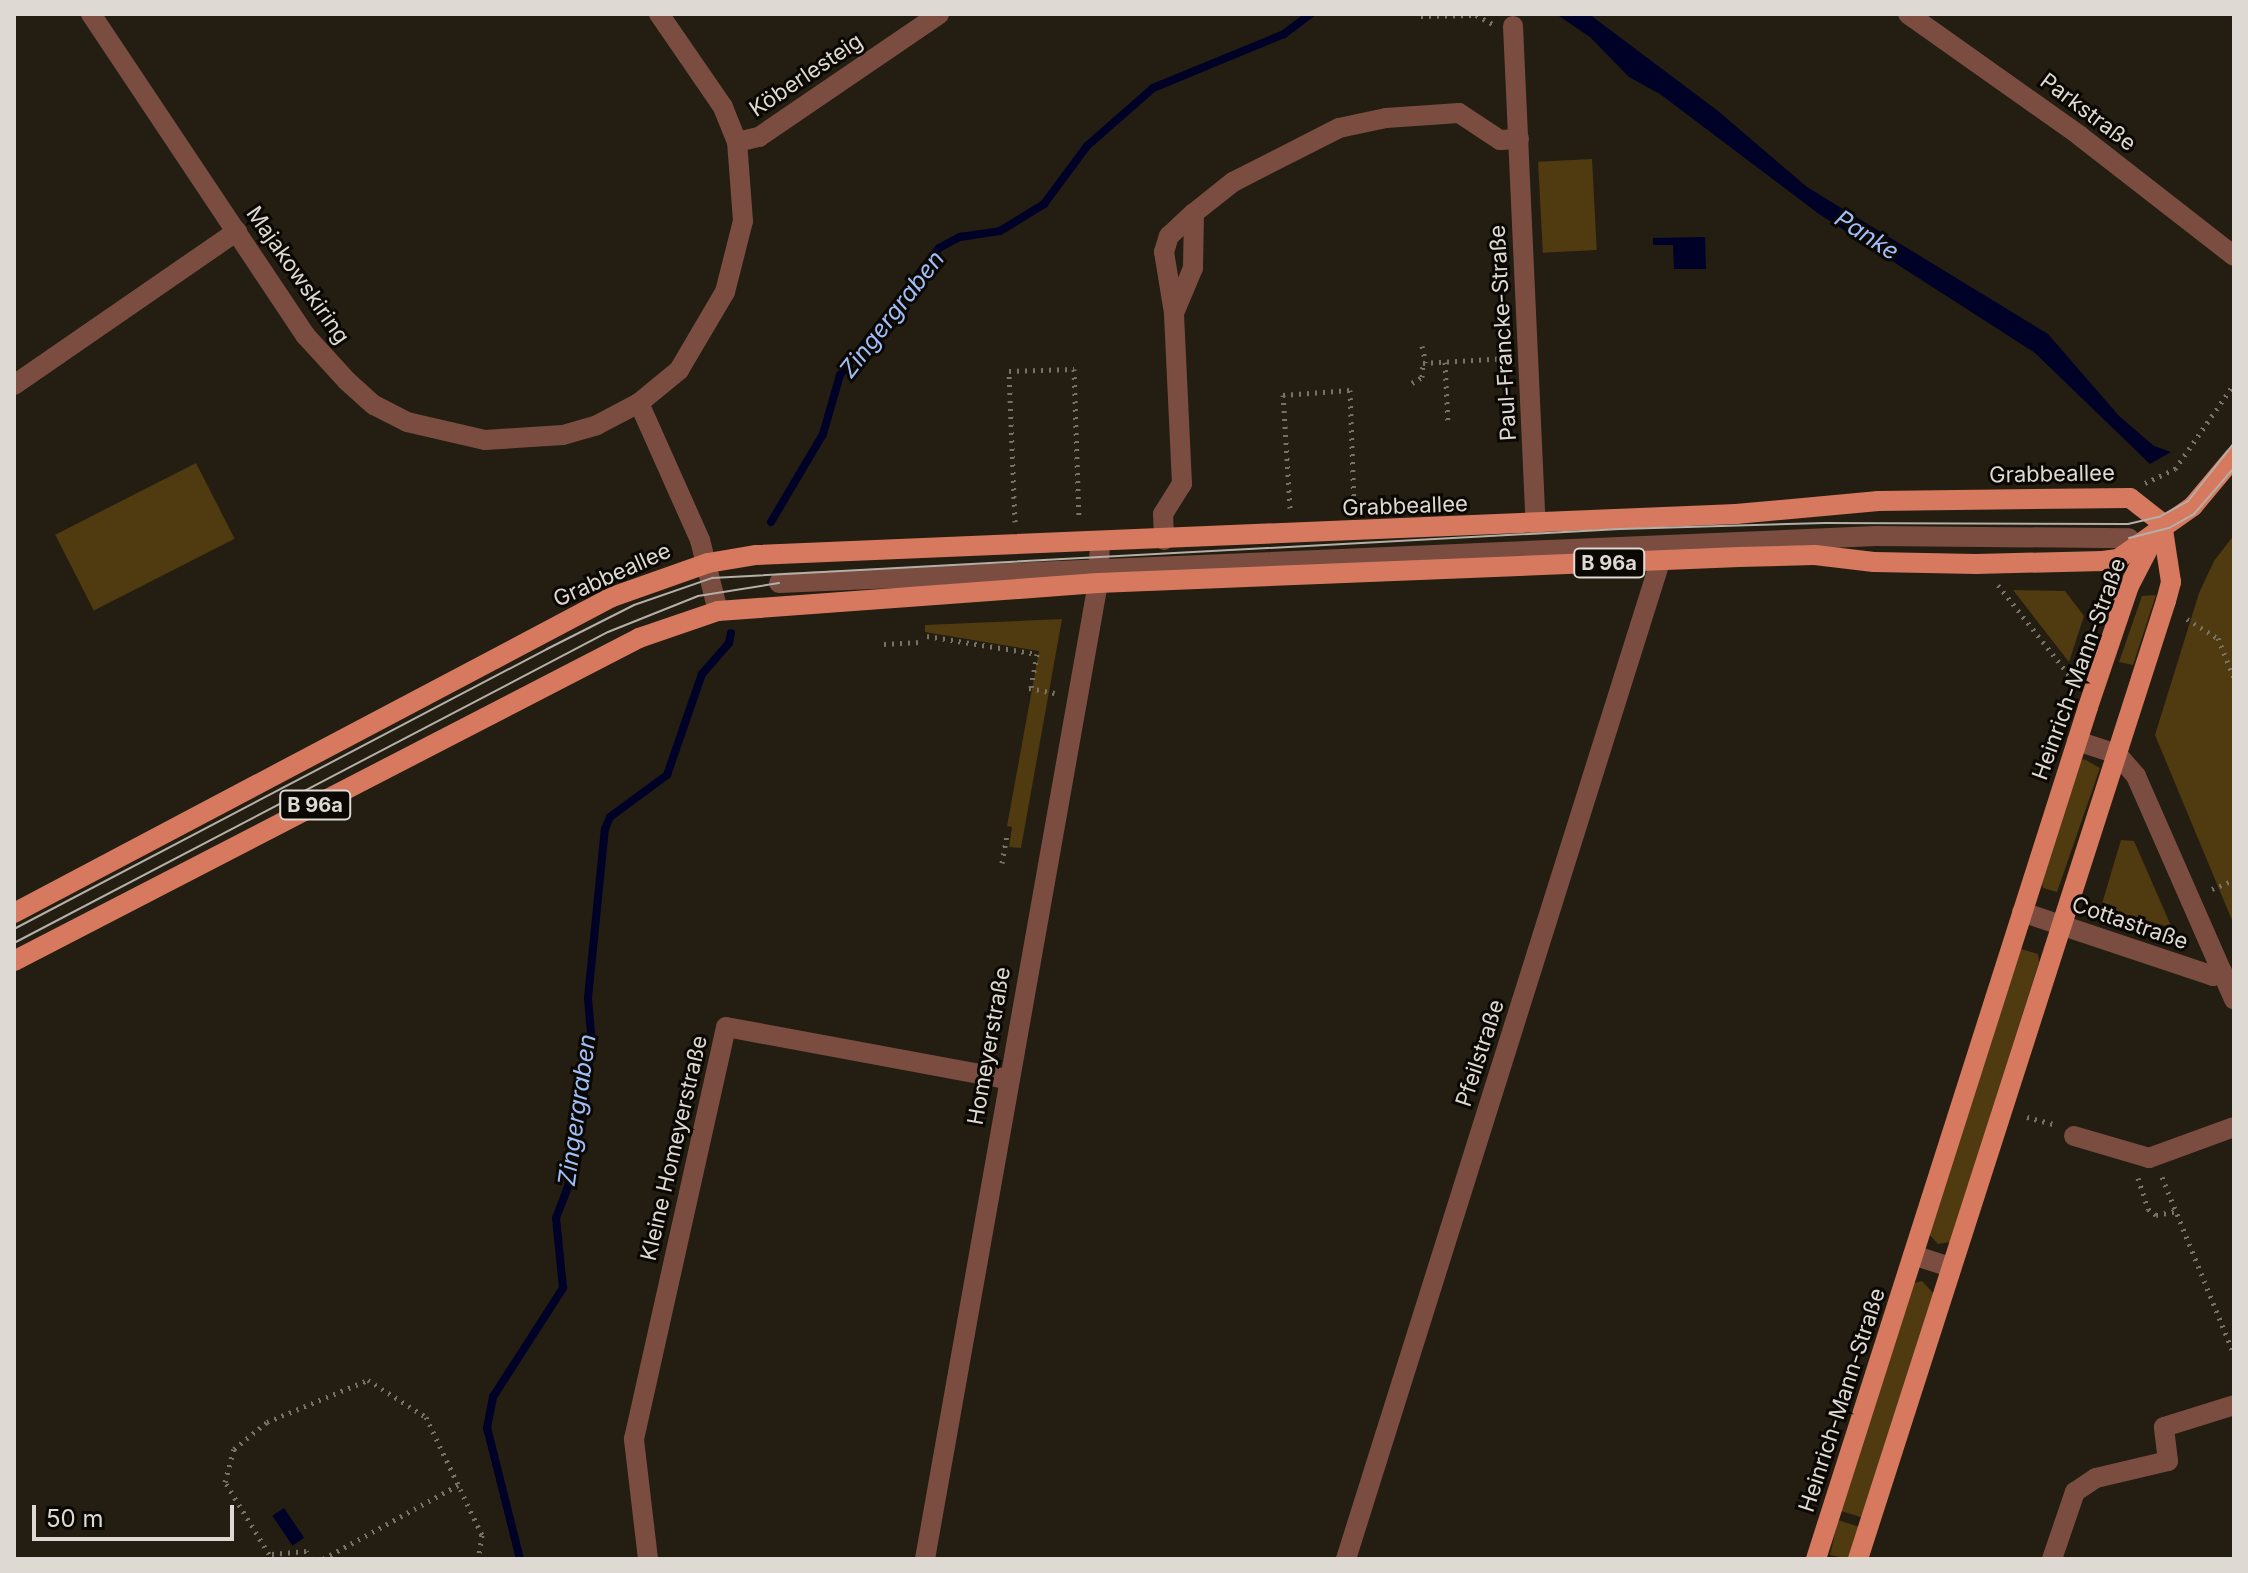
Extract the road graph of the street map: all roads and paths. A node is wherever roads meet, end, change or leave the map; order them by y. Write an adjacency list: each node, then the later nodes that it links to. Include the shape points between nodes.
1 (91, 14): 10 (street, Majakowskiring)
2 (659, 14): 8 (street, Majakowskiring, via 723,107)
3 (939, 14): 8 (street, Köberlesteig, via 759,137)
4 (1908, 14): 11 (street, Parkstraße, via 2068,127)
5 (1421, 16): 6 (path, via 1476,15 1499,27)
6 (1513, 26): 7 (street, Paul-Francke-Straße)
7 (1519, 139): 9 (street, via 1500,140 1459,113 1386,118 1339,128 1233,182); 14 (street, Paul-Francke-Straße)
8 (737, 142): 20 (street, Majakowskiring, via 743,221 729,281 679,370)
9 (1194, 213): 12 (street, via 1193,268); 12 (street, via 1169,236 1164,252)
10 (237, 231): 19 (street); 20 (street, Majakowskiring, via 305,335 374,405 407,422 465,438 522,439 597,425)
11 (2234, 256)
12 (1174, 313): 31 (street, via 1182,484 1163,514)
13 (1422, 346): 16 (path)
14 (1529, 357): 15 (path); 29 (street, Paul-Francke-Straße)
15 (1445, 362): 16 (path); 21 (path)
16 (1426, 363): 17 (path, via 1422,377)
17 (1412, 383)
18 (2234, 384): 23 (path, via 2175,469)
19 (14, 385)
20 (639, 403): 34 (street)
21 (1448, 423)
22 (2234, 457): 27 (main road, B 96a, via 2218,479)
23 (2141, 485)
24 (1354, 505): 25 (path, via 1350,390 1283,395)
25 (1290, 508)
26 (1079, 519): 28 (path, via 1074,369 1009,371)
27 (2170, 520): 29 (main road, Grabbeallee / B 96a, via 2130,498 2112,498 1878,501); 33 (main road, B 96a, via 2118,559 2103,561 1874,562 1815,555); 46 (main road, Heinrich-Mann-Straße, via 2129,586); 47 (main road, via 2171,582)
28 (1015, 522)
29 (1536, 524): 31 (main road, Grabbeallee / B 96a)
30 (2129, 538): 35 (street, via 1876,536)
31 (1164, 540): 32 (main road, Grabbeallee / B 96a)
32 (1100, 542): 34 (main road, Grabbeallee / B 96a, via 756,555); 35 (street, Homeyerstraße)
33 (1660, 562): 35 (main road, B 96a); 74 (street, Pfeilstraße)
34 (708, 563): 38 (street); 53 (main road, Grabbeallee / B 96a, via 612,597)
35 (1099, 576): 36 (street); 38 (main road, B 96a); 58 (street, Homeyerstraße)
36 (779, 583)
37 (1997, 583): 43 (path)
38 (718, 611): 55 (main road, B 96a, via 639,638)
39 (2187, 619): 44 (path, via 2218,638)
40 (927, 636): 45 (path, via 1037,654 1029,688)
41 (920, 642): 42 (path)
42 (884, 644)
43 (2069, 675)
44 (2234, 678)
45 (1055, 693)
46 (2077, 741): 47 (street); 52 (main road, Heinrich-Mann-Straße)
47 (2117, 754): 54 (main road); 56 (street, Cottastraße, via 2151,803)
48 (1007, 834): 49 (path)
49 (1002, 863)
50 (2234, 880): 51 (path)
51 (2212, 889)
52 (2022, 912): 54 (street, Cottastraße); 63 (main road, Heinrich-Mann-Straße)
53 (14, 913)
54 (2059, 924): 56 (street, Cottastraße, via 2213,976); 64 (main road)
55 (14, 961)
56 (2222, 972): 57 (street, Cottastraße)
57 (2234, 999)
58 (1007, 1079): 72 (street, Kleine Homeyerstraße, via 726,1027 634,1439); 73 (street, Homeyerstraße)
59 (2234, 1127): 61 (street)
60 (2074, 1136): 61 (street)
61 (2144, 1156): 62 (path); 62 (path, via 2142,1201 2156,1215)
62 (2176, 1211): 65 (path)
63 (1913, 1255): 64 (street); 75 (main road, Heinrich-Mann-Straße)
64 (1951, 1267): 76 (main road)
65 (2234, 1354)
66 (2234, 1405): 77 (street, via 2164,1427 2168,1461 2096,1478 2075,1492)
67 (458, 1485): 68 (path, via 426,1417 368,1380 267,1422 234,1449 225,1482); 70 (path); 71 (path, via 482,1535)
68 (267, 1557): 69 (path, via 306,1551)
69 (311, 1559)
70 (323, 1559)
71 (478, 1559)
72 (648, 1559)
73 (925, 1559)
74 (1346, 1559)
75 (1816, 1559)
76 (1858, 1559)
77 (2052, 1559)

